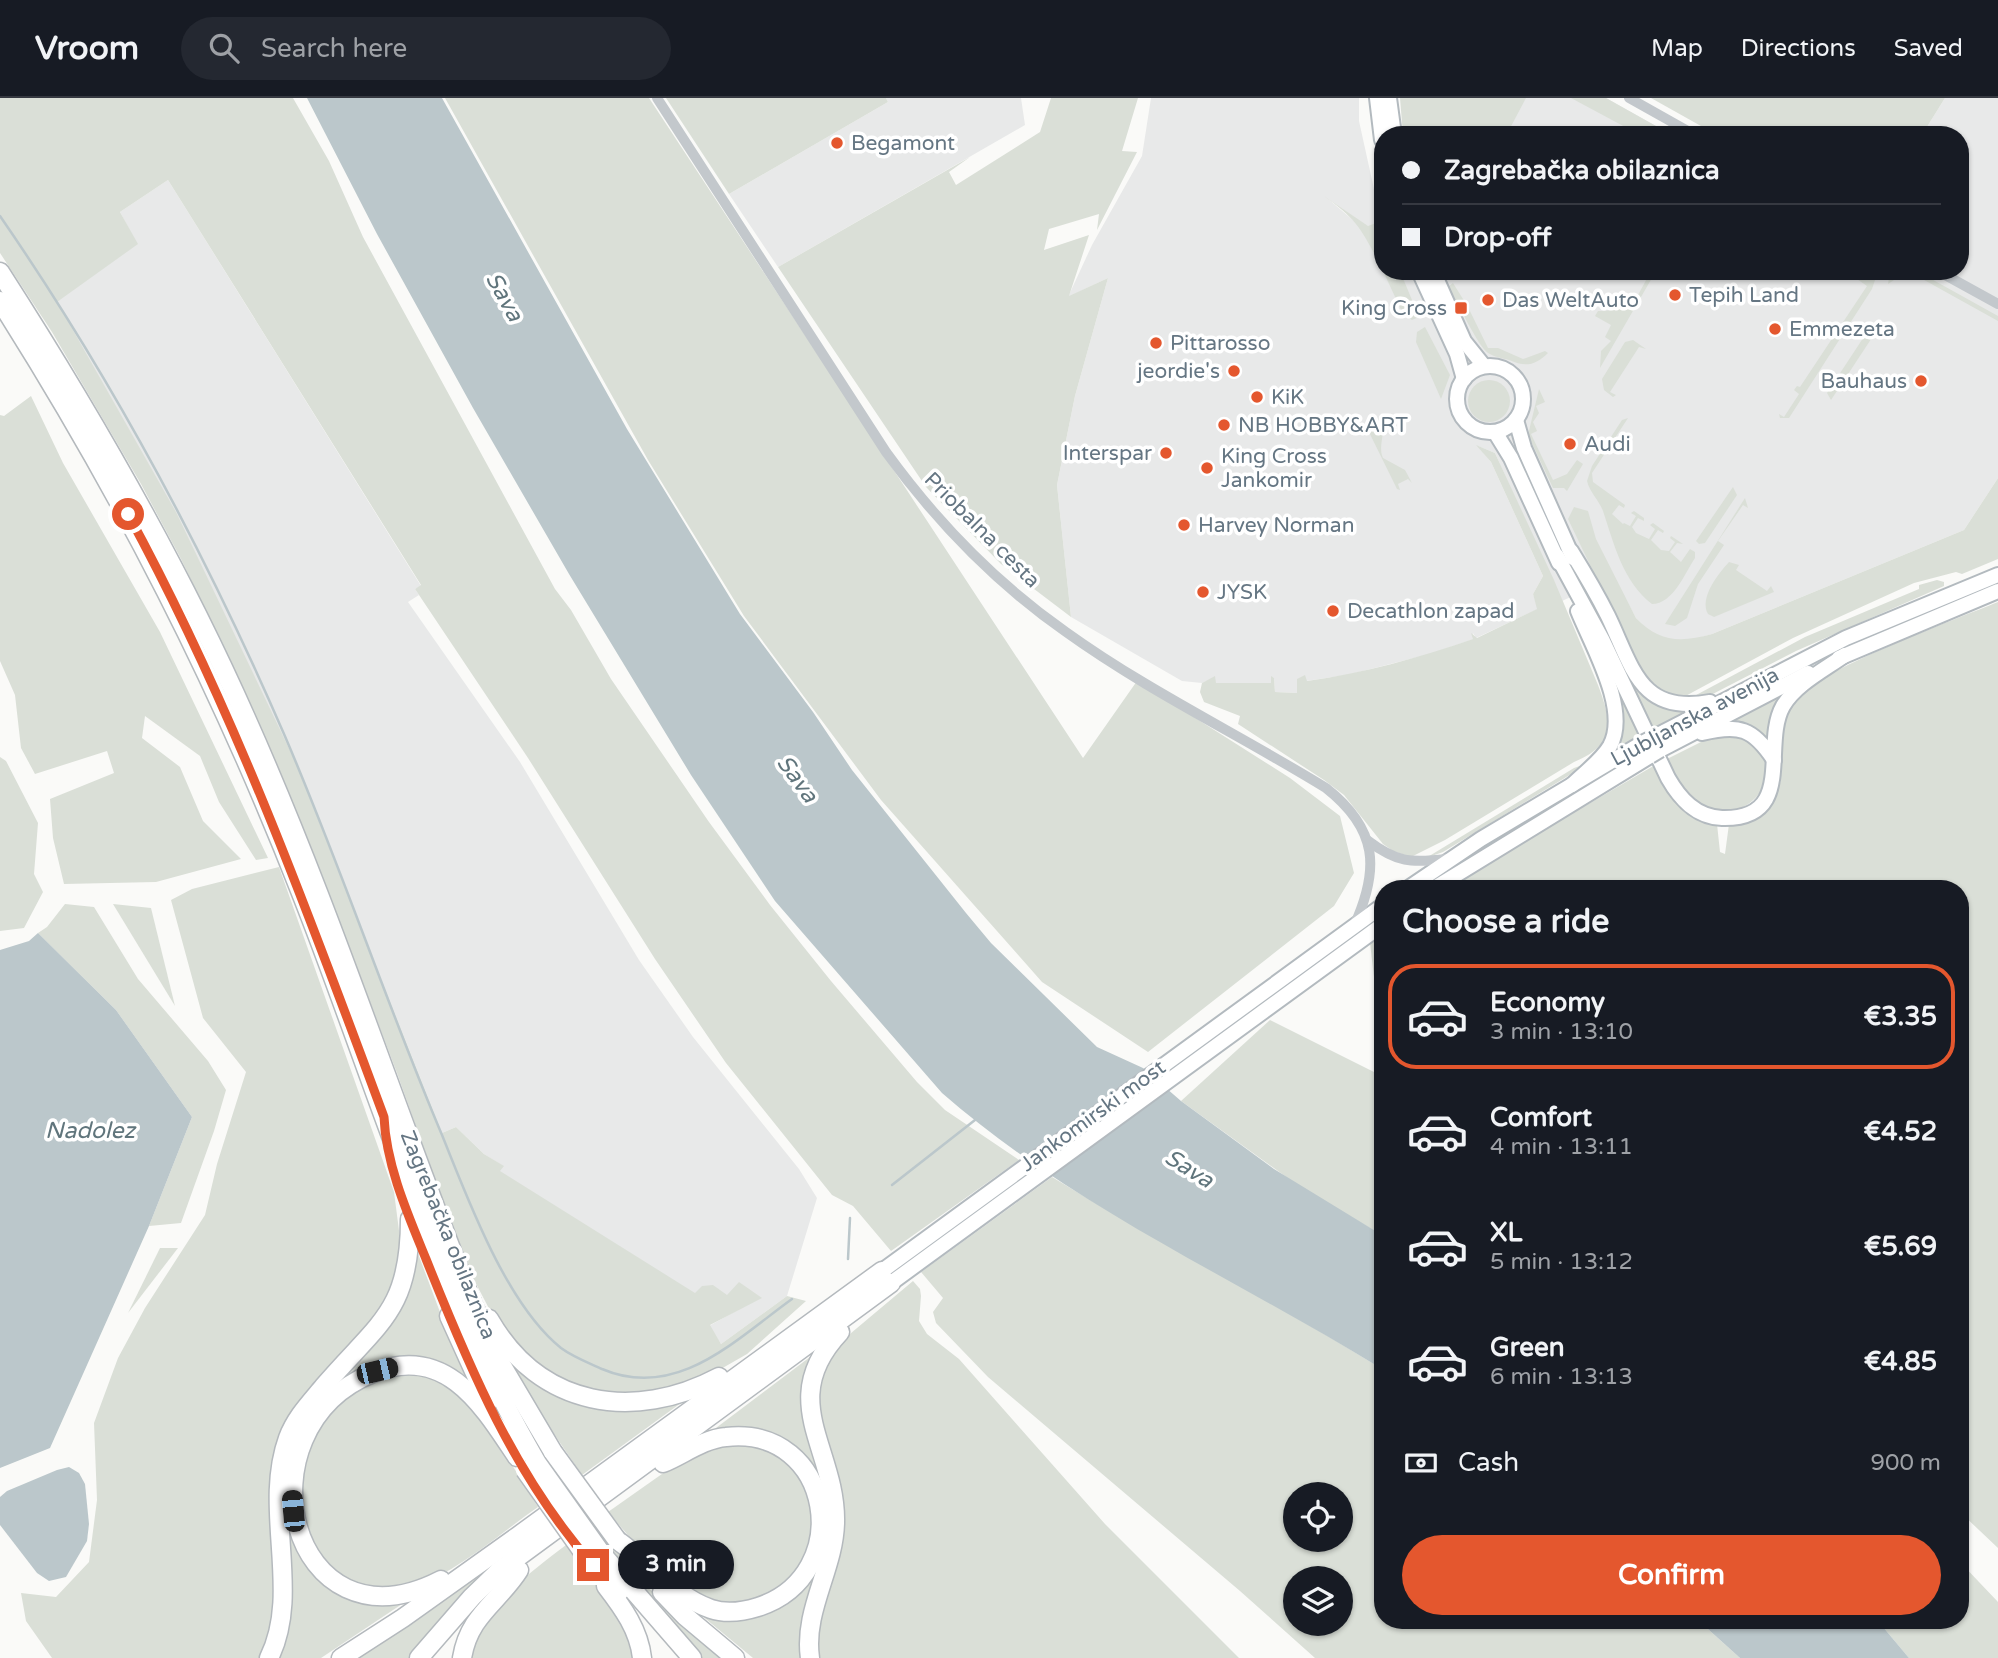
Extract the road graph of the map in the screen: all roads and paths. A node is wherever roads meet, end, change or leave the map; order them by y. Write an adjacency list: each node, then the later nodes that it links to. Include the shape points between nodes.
1 (657, 98): 27 (street, Priobalna cesta, via 886,452 954,535 1066,633 1326,788 1353,813)
2 (1377, 98): 5 (main road)
3 (1390, 98): 6 (main road)
4 (1629, 98): 7 (street)
5 (1380, 126)
6 (1393, 126)
7 (1679, 126)
8 (0, 272): 35 (highway, Zagrebačka obilaznica, via 128,482 229,679 319,894)
9 (1423, 280): 15 (main road)
10 (1437, 280): 14 (main road, via 1464,341)
11 (1954, 280): 13 (street)
12 (0, 301): 34 (highway, Zagrebačka obilaznica, via 117,495 215,687 304,901)
13 (1998, 304)
14 (1484, 366): 15 (main road); 16 (main road, via 1508,370 1520,384 1522,407)
15 (1464, 379): 17 (main road, via 1457,394 1461,415 1475,428)
16 (1516, 420): 17 (main road); 18 (main road)
17 (1495, 432): 18 (main road)
18 (1564, 554): 22 (main road, via 1608,616 1631,665 1651,693 1681,706); 25 (main road, via 1668,778 1691,807 1718,817 1754,810 1772,788); 26 (main road, via 1617,720 1608,748)
19 (1998, 575): 22 (main road, Ljubljanska avenija, via 1846,638)
20 (1998, 591): 21 (main road, Ljubljanska avenija)
21 (1845, 655): 23 (main road, Ljubljanska avenija); 25 (main road, via 1796,690 1783,706)
22 (1721, 701): 24 (main road, Ljubljanska avenija)
23 (1682, 738): 24 (main road, Ljubljanska avenija); 25 (main road, via 1738,729 1758,738)
24 (1652, 746): 26 (main road, Ljubljanska avenija); 30 (main road, Ljubljanska avenija)
25 (1774, 760)
26 (1572, 785): 28 (main road, Ljubljanska avenija)
27 (1367, 840): 28 (street, Priobalna cesta, via 1385,854 1410,862); 32 (street, Priobalna cesta, via 1369,891)
28 (1450, 859): 29 (main road, Ljubljanska avenija)
29 (1420, 880)
30 (1447, 880)
31 (1374, 912): 32 (main road)
32 (1353, 926): 37 (main road, Jankomirski most, via 902,1256)
33 (1374, 931): 37 (main road, Jankomirski most, via 912,1268)
34 (384, 1117): 36 (highway, via 385,1138); 39 (highway, Zagrebačka obilaznica, via 417,1212)
35 (420, 1167): 38 (highway, via 491,1323 527,1365 562,1389 600,1401 661,1400); 41 (highway, Zagrebačka obilaznica, bridge, via 501,1364 553,1452)
36 (410, 1219): 39 (highway, via 468,1363); 45 (highway, via 408,1265 394,1304 372,1336 299,1415 284,1452 278,1495 281,1614)
37 (885, 1281): 38 (highway); 54 (highway, via 827,1346 812,1381 812,1423 833,1495 835,1526 813,1612)
38 (784, 1352): 40 (highway, via 750,1397); 44 (highway); 47 (highway, via 499,1571)
39 (526, 1464): 42 (highway, bridge); 44 (highway, via 464,1386 441,1372 416,1367 377,1371 352,1383 328,1401 302,1441 293,1472 293,1511 301,1542 329,1579 343,1589 375,1598 405,1596 443,1579)
40 (663, 1464): 41 (highway, via 704,1442 725,1437 761,1438 786,1450 808,1474 820,1509 820,1538 806,1572 793,1587 764,1605 737,1612 713,1609 682,1596); 43 (highway)
41 (617, 1540): 53 (highway, via 685,1616)
42 (594, 1560): 50 (highway, via 638,1637); 51 (highway); 52 (highway)
43 (519, 1570): 48 (highway); 49 (highway, via 474,1624)
44 (457, 1579): 46 (highway)
45 (270, 1658)
46 (341, 1658)
47 (419, 1658)
48 (429, 1658)
49 (462, 1658)
50 (642, 1658)
51 (682, 1658)
52 (692, 1658)
53 (735, 1658)
54 (810, 1658)

